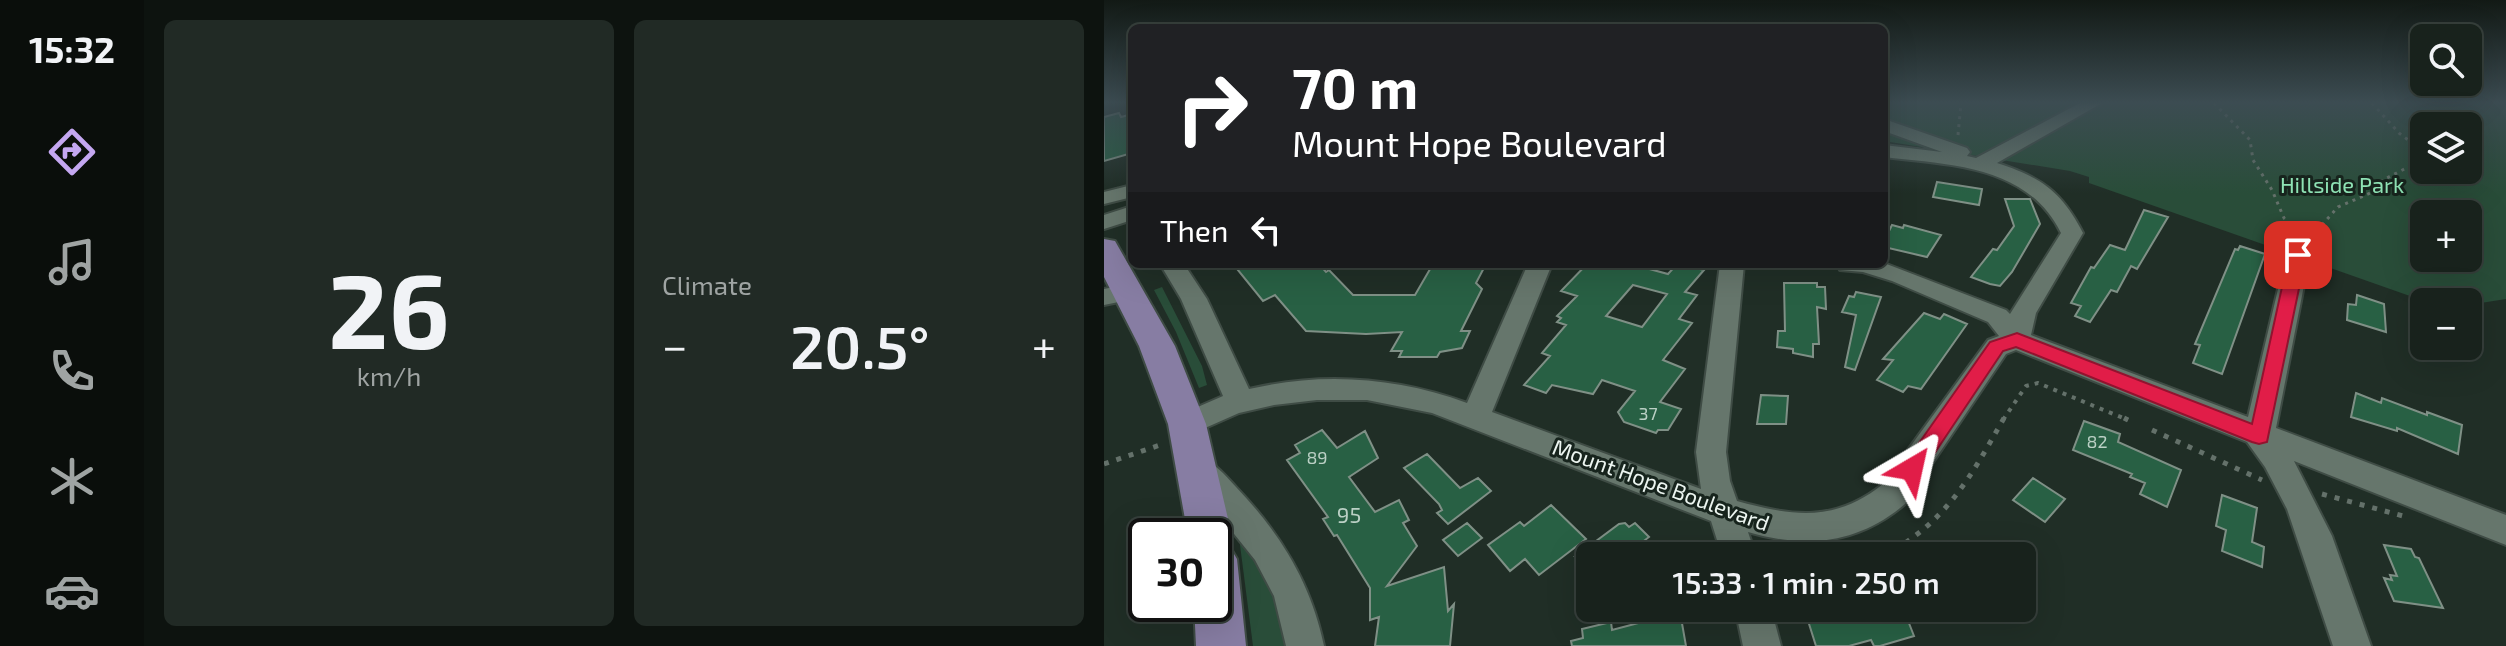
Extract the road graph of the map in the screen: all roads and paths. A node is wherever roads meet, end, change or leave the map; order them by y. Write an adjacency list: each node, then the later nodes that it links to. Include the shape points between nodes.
1 (1904, 133): 6 (street)
2 (1965, 133): 6 (path)
3 (2026, 133): 6 (street)
4 (2243, 133): 15 (path, via 2284,218 2295,229 2293,249)
5 (1888, 151): 6 (street)
6 (1968, 159): 21 (street, via 2044,192 2067,217 2072,233 2023,313)
7 (2410, 168): 15 (path, via 2388,175 2379,182 2382,188 2377,193 2354,199 2322,220)
8 (1128, 192): 9 (street)
9 (1104, 198)
10 (1128, 214): 11 (street)
11 (1104, 222)
12 (1128, 228): 13 (street)
13 (1104, 229)
14 (1104, 248): 20 (main road)
15 (2298, 255): 27 (street)
16 (1175, 268): 22 (street)
17 (1538, 268): 23 (street)
18 (1732, 268): 31 (street, via 1711,452)
19 (1874, 268): 21 (street, via 1997,316)
20 (1117, 294): 26 (main road, via 1157,346)
21 (2017, 340): 27 (street); 31 (street, Mount Hope Boulevard, via 1997,347 1894,494 1876,509 1839,524 1806,529)
22 (1240, 401): 23 (street, Mount Hope Boulevard, via 1317,389 1367,389 1412,396); 26 (street, Mount Hope Boulevard)
23 (1475, 417): 31 (street, Mount Hope Boulevard)
24 (2128, 420): 35 (path, via 2042,383 2026,386 1944,515)
25 (2152, 430): 30 (path)
26 (1173, 435): 28 (path); 29 (main road)
27 (2259, 436): 33 (street); 41 (street, via 2295,487)
28 (1104, 464)
29 (1198, 469): 32 (main road); 39 (street, via 1223,493 1291,586)
30 (2248, 471)
31 (1723, 511): 34 (street)
32 (1207, 518)
33 (2506, 530)
34 (1734, 542)
35 (1909, 542)
36 (1219, 622): 38 (main road)
37 (1756, 622): 40 (street)
38 (1221, 646)
39 (1305, 646)
40 (1762, 646)
41 (2352, 646)

